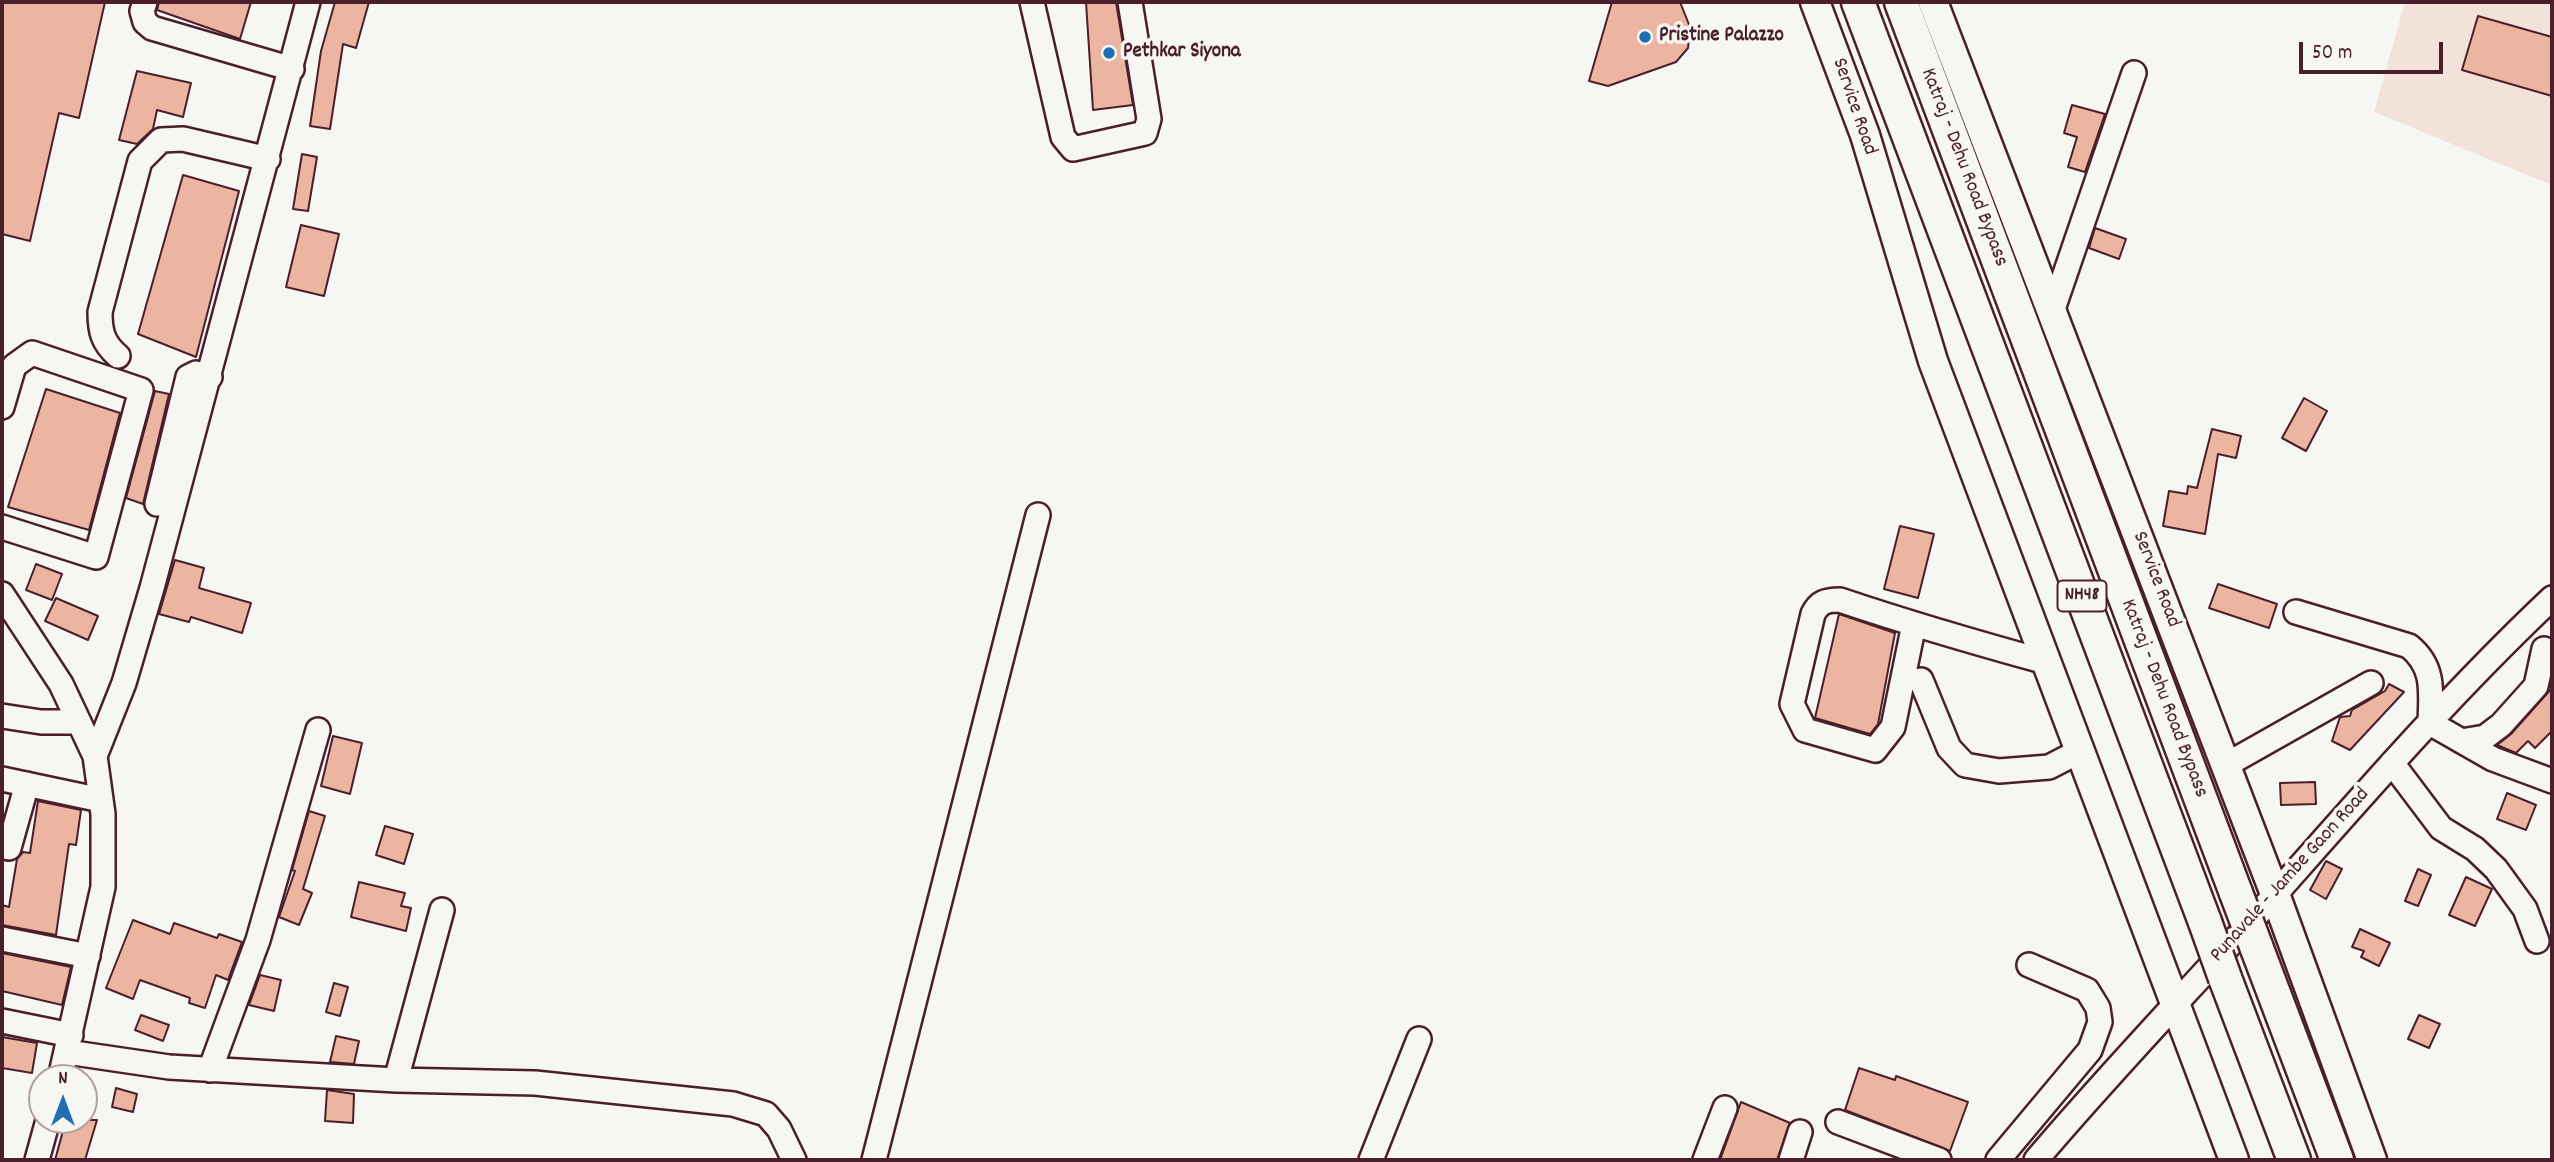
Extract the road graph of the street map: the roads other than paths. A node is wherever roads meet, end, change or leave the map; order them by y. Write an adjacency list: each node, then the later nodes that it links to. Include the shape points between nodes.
1 (145, 2): 9 (street, via 142,11 152,28)
2 (308, 2): 9 (street)
3 (1032, 2): 4 (street, via 1063,137 1073,149 1145,132 1149,120)
4 (1130, 2)
5 (1815, 2): 25 (main road, Service Road, via 1865,135 1933,361)
6 (1858, 2): 69 (highway, Katraj - Dehu Road Bypass / NH48, bridge)
7 (1901, 2): 70 (highway, Katraj - Dehu Road Bypass / NH48, bridge)
8 (1933, 2): 12 (main road, Service Road)
9 (292, 69): 11 (street)
10 (2134, 73): 12 (street)
11 (268, 159): 13 (street, via 183,139 161,140 140,161 100,312 106,345); 14 (street)
12 (2052, 312): 36 (main road, Service Road)
13 (118, 356)
14 (210, 377): 16 (street, via 196,373 188,377); 34 (street, via 124,683)
15 (2, 407): 18 (street, via 14,366 32,353 141,390 96,557)
16 (157, 504)
17 (1038, 516): 61 (street)
18 (2, 527)
19 (2, 594): 29 (street, via 61,684)
20 (2552, 598): 23 (street, Punavale - Jambe Gaon Road)
21 (2296, 612): 30 (street, via 2409,646 2422,656 2429,670)
22 (1914, 624): 22 (street, via 1840,600 1818,605 1792,704 1805,730 1875,750 1893,727); 25 (street)
23 (2511, 637): 24 (street); 30 (street, Punavale - Jambe Gaon Road)
24 (2548, 650): 32 (street, via 2536,686 2501,725 2485,737)
25 (2046, 662): 33 (main road, Service Road)
26 (1921, 680): 33 (street, via 1949,748 1965,765 1998,771 2049,767)
27 (2371, 683): 36 (street)
28 (2, 716): 29 (street)
29 (79, 722): 34 (street)
30 (2430, 723): 32 (street); 35 (street, Punavale - Jambe Gaon Road)
31 (318, 730): 53 (street, via 258,940)
32 (2461, 741): 38 (street, via 2493,759)
33 (2080, 751): 48 (main road, Service Road)
34 (94, 756): 40 (street)
35 (2392, 763): 42 (street, Punavale - Jambe Gaon Road); 45 (street, via 2441,828 2496,869 2525,909)
36 (2226, 765): 42 (main road, Service Road)
37 (2, 779): 39 (street)
38 (2552, 781)
39 (27, 785): 40 (street); 41 (street, via 9,848)
40 (101, 800): 46 (street, via 103,887)
41 (2, 846)
42 (2275, 894): 48 (street, Punavale - Jambe Gaon Road); 71 (main road, Service Road)
43 (442, 910): 54 (street)
44 (2, 939): 46 (street)
45 (2537, 941)
46 (88, 956): 51 (street)
47 (2029, 965): 66 (street, via 2087,990 2100,1022 2090,1050)
48 (2175, 1006): 67 (street, Punavale - Jambe Gaon Road); 68 (main road, Service Road)
49 (2, 1021): 51 (street)
50 (1419, 1039): 62 (street)
51 (69, 1043): 52 (street); 53 (street, via 115,1061)
52 (64, 1064)
53 (210, 1070): 54 (street)
54 (397, 1080): 60 (street, via 536,1083 733,1104 766,1114)
55 (1725, 1108): 63 (street)
56 (1838, 1122): 65 (street)
57 (1800, 1132): 64 (street)
58 (44, 1134): 59 (street)
59 (37, 1160)
60 (794, 1160)
61 (874, 1160)
62 (1371, 1160)
63 (1705, 1160)
64 (1791, 1160)
65 (1939, 1160)
66 (1998, 1160)
67 (2036, 1160)
68 (2234, 1160)
69 (2294, 1160)
70 (2337, 1160)
71 (2372, 1160)

